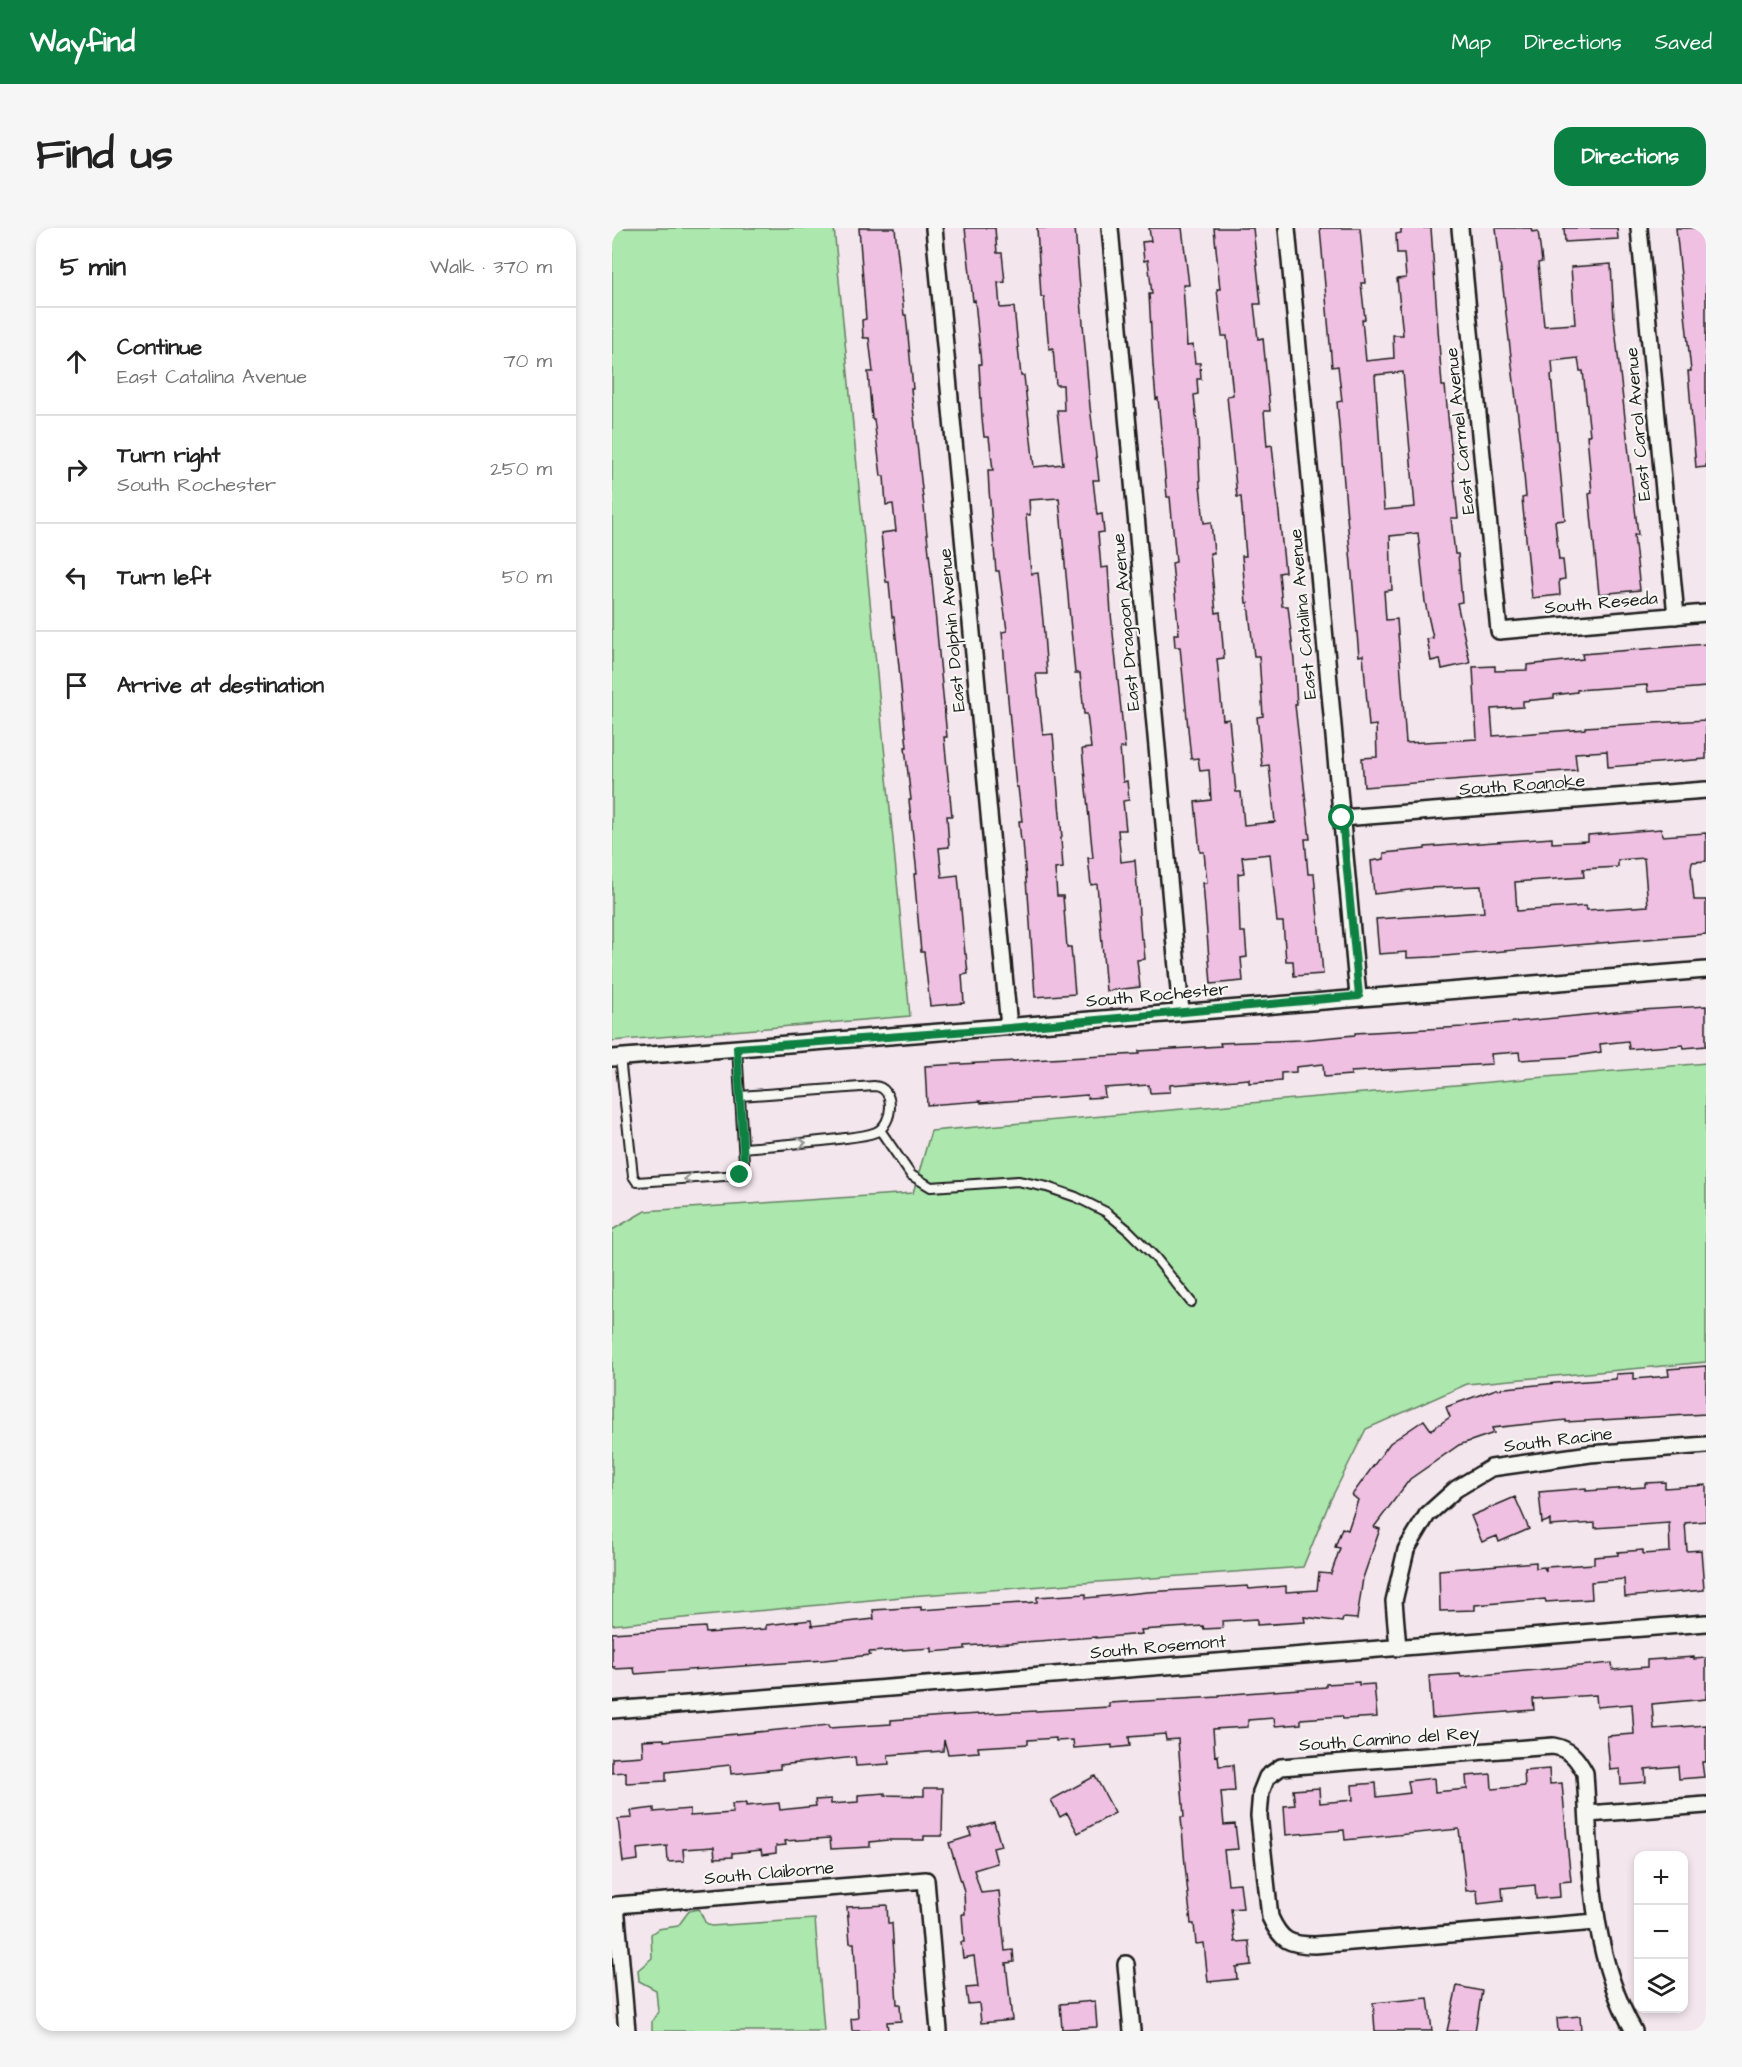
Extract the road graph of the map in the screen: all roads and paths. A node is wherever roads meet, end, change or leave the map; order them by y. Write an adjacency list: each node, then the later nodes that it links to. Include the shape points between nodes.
1 (934, 228): 14 (street, East Dolphin Avenue)
2 (1110, 228): 13 (street, East Dragoon Avenue)
3 (1287, 228): 10 (street, East Catalina Avenue)
4 (1460, 228): 8 (street, East Carmel Avenue)
5 (1639, 228): 7 (street, East Carol Avenue)
6 (1706, 613): 7 (street, South Reseda)
7 (1676, 616): 8 (street, South Reseda)
8 (1499, 631)
9 (1706, 790): 10 (street, South Roanoke)
10 (1342, 818): 12 (street, East Catalina Avenue)
11 (1706, 970): 12 (street, South Rochester)
12 (1359, 996): 13 (street, South Rochester)
13 (1181, 1012): 14 (street, South Rochester)
14 (1009, 1028): 15 (street, South Rochester)
15 (737, 1048): 16 (street, South Rochester); 17 (lane)
16 (616, 1057): 19 (lane, one-way to 16, via 740,1175 636,1182)
17 (740, 1096): 18 (lane, via 881,1087 889,1099 889,1111); 19 (lane)
18 (880, 1130): 19 (lane, one-way to 18, via 830,1141); 20 (lane, via 910,1174 931,1187 1018,1181 1076,1197 1106,1212 1155,1257)
19 (743, 1148)
20 (1191, 1302)
21 (1706, 1445): 23 (street, South Racine, via 1590,1454 1491,1468 1456,1489 1427,1515 1406,1550 1394,1601)
22 (1706, 1623): 23 (street, South Rosemont)
23 (1398, 1648): 24 (street, South Rosemont)
24 (612, 1710)
25 (1706, 1805): 26 (street)
26 (1588, 1814): 27 (street, South Camino del Rey); 27 (street, South Camino del Rey, via 1585,1773 1566,1748 1553,1746 1281,1767 1267,1777 1259,1816 1270,1917 1286,1941 1298,1945)
27 (1596, 1922): 32 (street, South Camino del Rey, via 1604,1958)
28 (1126, 1964): 31 (street)
29 (627, 2031): 30 (street, South Claiborne, via 616,1905 926,1880)
30 (939, 2031)
31 (1132, 2031)
32 (1634, 2031)

